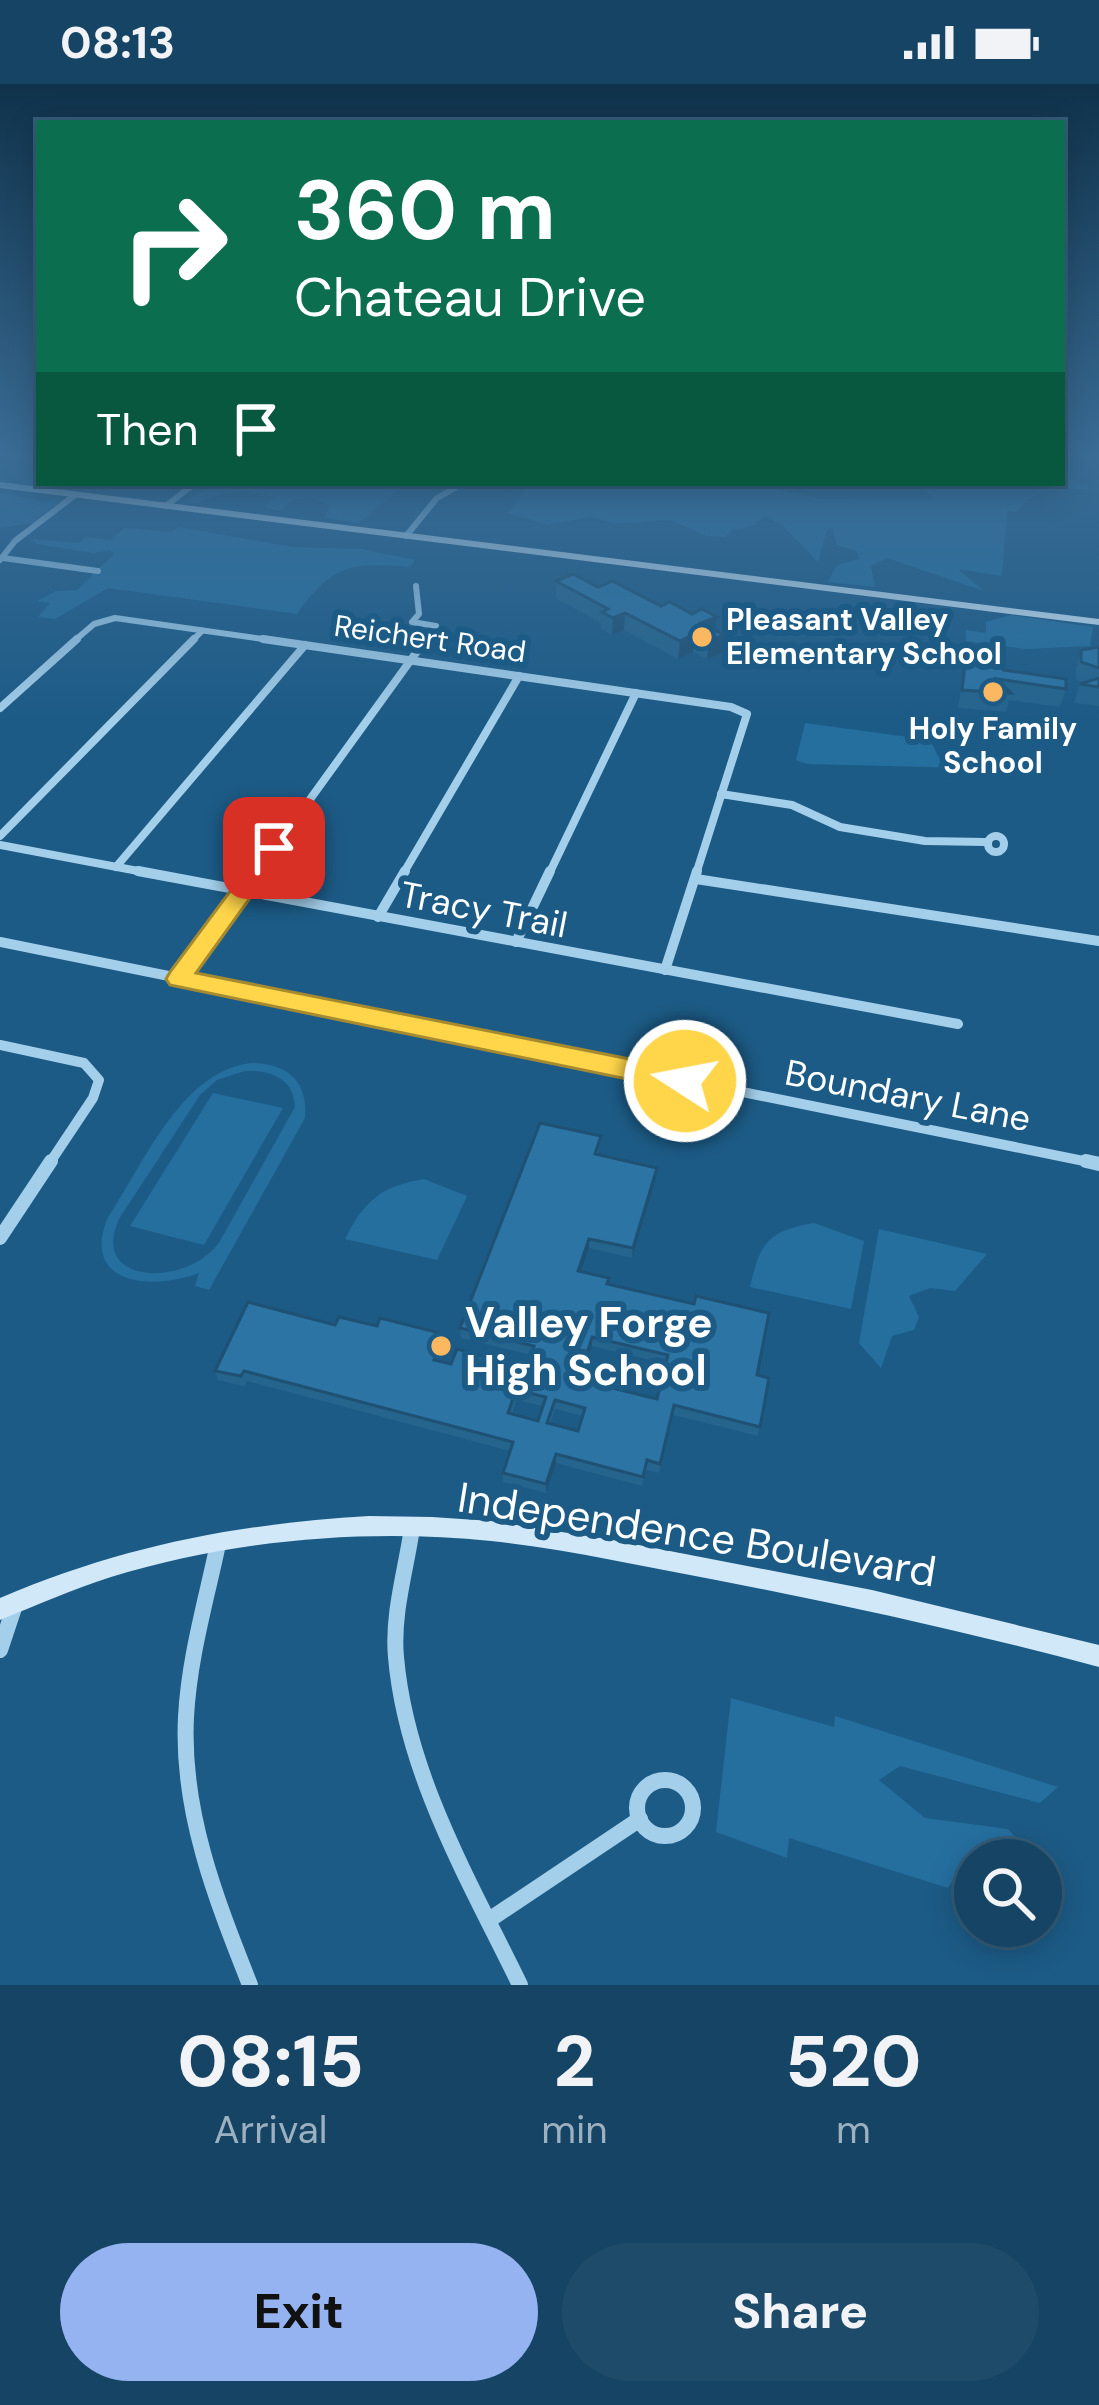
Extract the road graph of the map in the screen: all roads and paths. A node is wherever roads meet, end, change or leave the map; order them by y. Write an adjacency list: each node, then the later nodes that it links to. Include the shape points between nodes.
1 (484, 546): 5 (main road)
2 (2, 559): 3 (street)
3 (98, 571)
4 (416, 586): 8 (street, via 419,614 412,622 436,626)
5 (1099, 622)
6 (202, 631): 7 (street, Reichert Road); 11 (street, Reichert Road, via 104,619); 13 (street)
7 (304, 645): 8 (street, Reichert Road); 16 (street)
8 (412, 661): 9 (street, Reichert Road); 18 (street)
9 (519, 676): 10 (street, Reichert Road); 19 (street)
10 (636, 694): 12 (street, Reichert Road, via 747,714); 22 (street)
11 (0, 708)
12 (721, 794): 14 (street, via 792,806 840,827); 17 (street)
13 (0, 836)
14 (985, 842)
15 (0, 845): 16 (street, Tracy Trail)
16 (116, 867): 18 (street, Tracy Trail)
17 (696, 879): 20 (street); 23 (street)
18 (243, 891): 19 (street, Tracy Trail); 24 (street)
19 (378, 916): 22 (street, Tracy Trail)
20 (1099, 941)
21 (0, 942): 24 (street, Boundary Lane)
22 (516, 942): 23 (street, Tracy Trail)
23 (665, 970): 25 (street, Tracy Trail)
24 (179, 979): 27 (street, Boundary Lane)
25 (958, 1024)
26 (0, 1045): 28 (street, via 84,1063 100,1080)
27 (1099, 1164)
28 (0, 1238)
29 (412, 1528): 30 (main road, Independence Boulevard, via 311,1530); 33 (main road, Independence Boulevard, via 488,1531 645,1556 936,1612); 35 (street, via 396,1654 406,1714)
30 (218, 1544): 31 (main road, Independence Boulevard, via 102,1570); 36 (street, via 185,1735 206,1877)
31 (8, 1606): 32 (street)
32 (0, 1650)
33 (1099, 1656)
34 (640, 1819): 35 (street)
35 (489, 1920): 37 (street)
36 (250, 1985)
37 (520, 1985)

